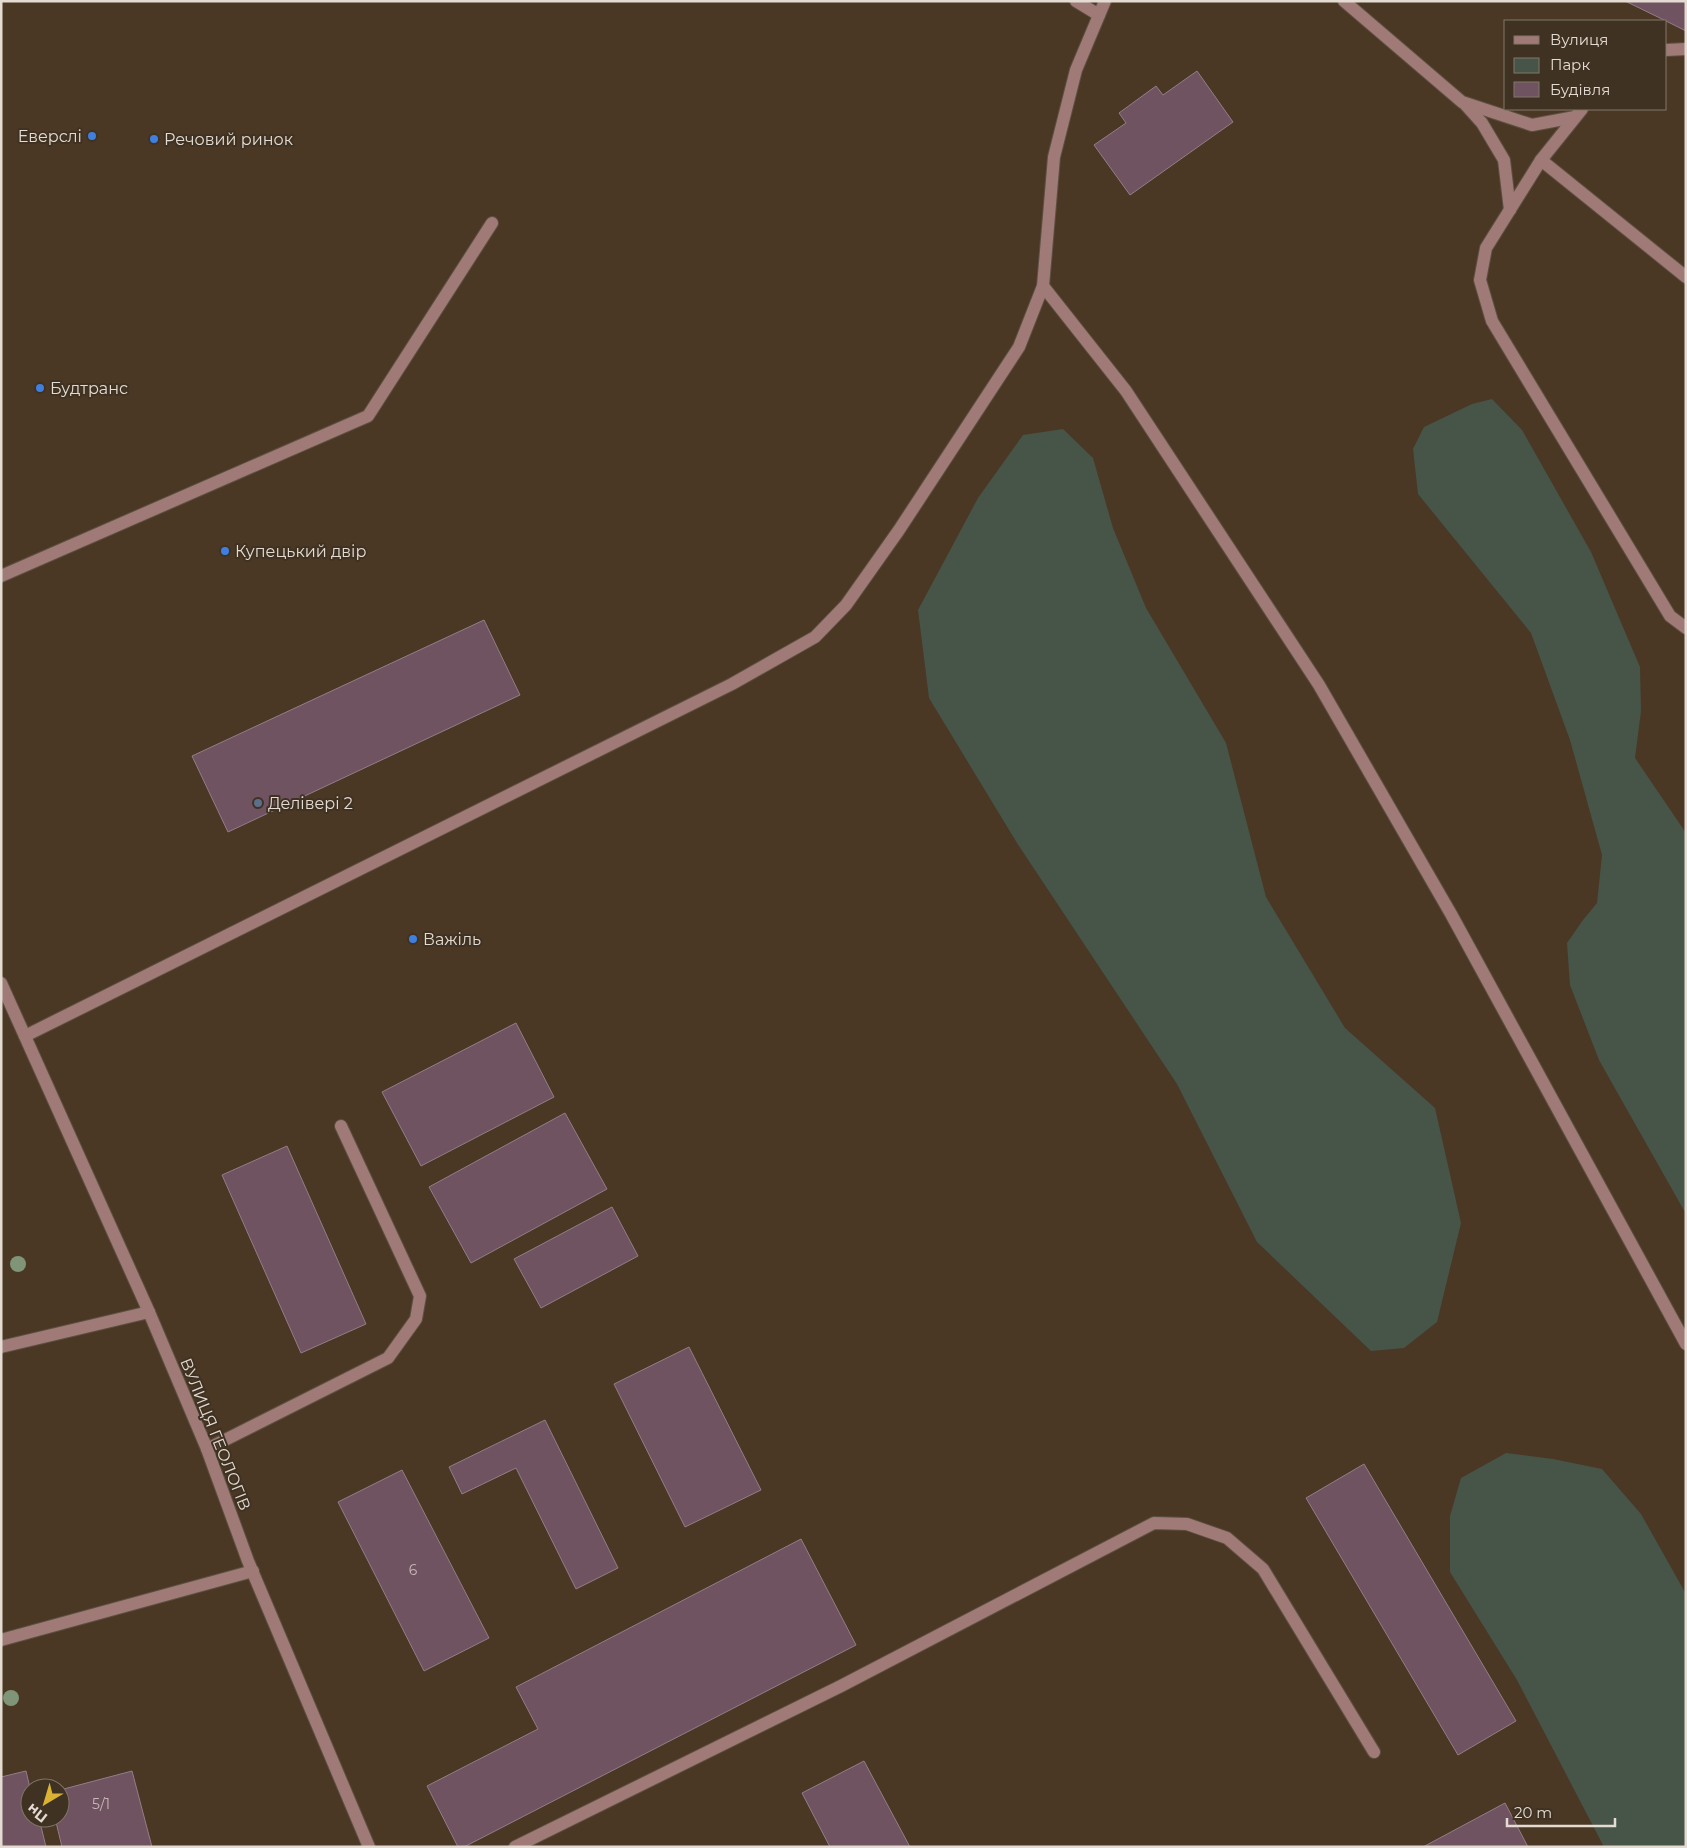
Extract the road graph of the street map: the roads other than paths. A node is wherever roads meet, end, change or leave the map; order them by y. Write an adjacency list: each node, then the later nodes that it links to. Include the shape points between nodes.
1 (1076, 1): 4 (street)
2 (1105, 1): 4 (street)
3 (1344, 1): 7 (street)
4 (1099, 15): 13 (street, via 1076,70 1054,157)
5 (1686, 49): 6 (street)
6 (1667, 50)
7 (1462, 102): 8 (street, via 1532,125); 10 (street, via 1482,122 1504,160)
8 (1578, 113): 9 (street)
9 (1541, 160): 10 (street); 12 (street)
10 (1510, 210): 15 (street, via 1486,248 1480,280 1492,321 1670,616)
11 (492, 223): 14 (street, via 368,416)
12 (1686, 277)
13 (1044, 286): 17 (street, via 1019,347 899,530 846,605 815,637 732,684); 20 (street, via 1126,391 1320,685 1451,914)
14 (1, 576)
15 (1686, 628)
16 (1, 983): 17 (street, ВУЛИЦЯ ГЕОЛОГІВ)
17 (25, 1036): 19 (street, ВУЛИЦЯ ГЕОЛОГІВ)
18 (341, 1126): 22 (street, via 420,1296 416,1319 388,1358)
19 (149, 1312): 21 (street); 22 (street, ВУЛИЦЯ ГЕОЛОГІВ)
20 (1686, 1344)
21 (1, 1346)
22 (207, 1449): 23 (street, ВУЛИЦЯ ГЕОЛОГІВ)
23 (252, 1571): 24 (street); 26 (street, ВУЛИЦЯ ГЕОЛОГІВ)
24 (1, 1640)
25 (1374, 1752): 27 (street, via 1263,1569 1227,1538 1187,1524 1154,1523 841,1686)
26 (369, 1847)
27 (515, 1847)

